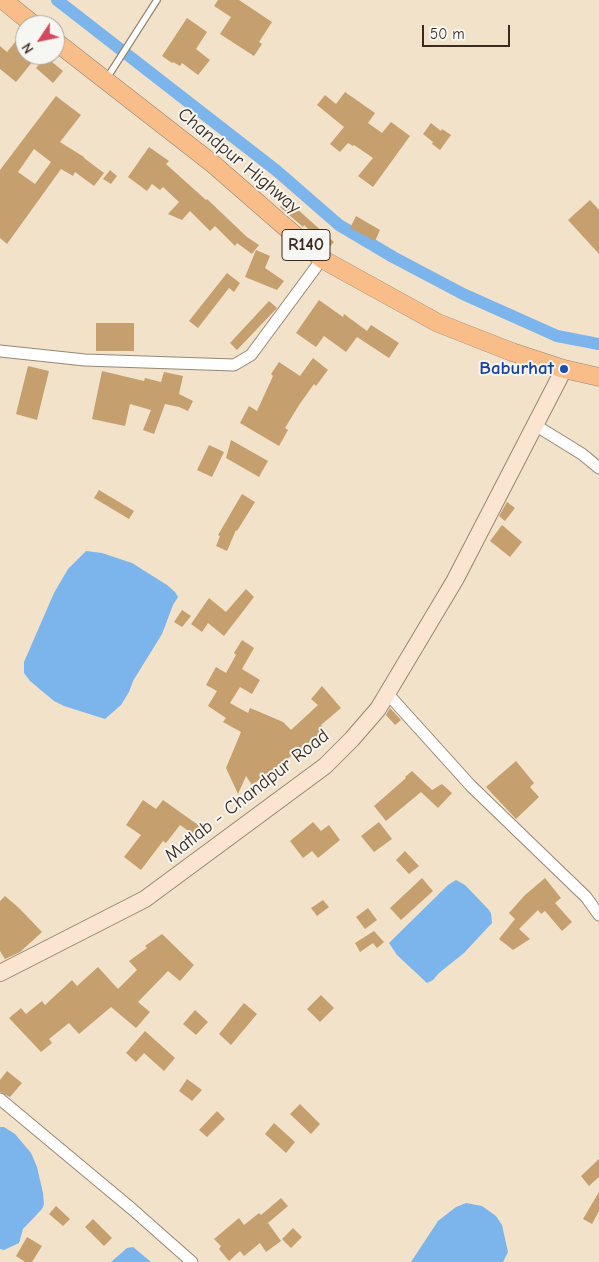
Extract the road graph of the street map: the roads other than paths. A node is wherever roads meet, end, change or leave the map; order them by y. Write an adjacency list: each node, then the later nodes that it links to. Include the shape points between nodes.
1 (3, 0): 3 (main road)
2 (157, 0): 5 (lane)
3 (22, 15)
4 (65, 49): 5 (main road, Chandpur Highway / R140)
5 (106, 80): 6 (main road, Chandpur Highway / R140, via 212,164)
6 (322, 259): 7 (street, via 251,355 234,364 85,360); 8 (main road, Chandpur Highway / R140, via 438,323)
7 (0, 351)
8 (564, 369): 9 (main road, Chandpur Highway / R140); 10 (main road, Matlab - Chandpur Road)
9 (599, 377)
10 (535, 425): 11 (street); 12 (main road, Matlab - Chandpur Road, via 455,580)
11 (599, 468)
12 (387, 693): 13 (street, via 471,786 586,897); 14 (main road, Matlab - Chandpur Road, via 378,709 325,766 145,899)
13 (599, 915)
14 (0, 973)
15 (0, 1099): 16 (street)
16 (192, 1262)

